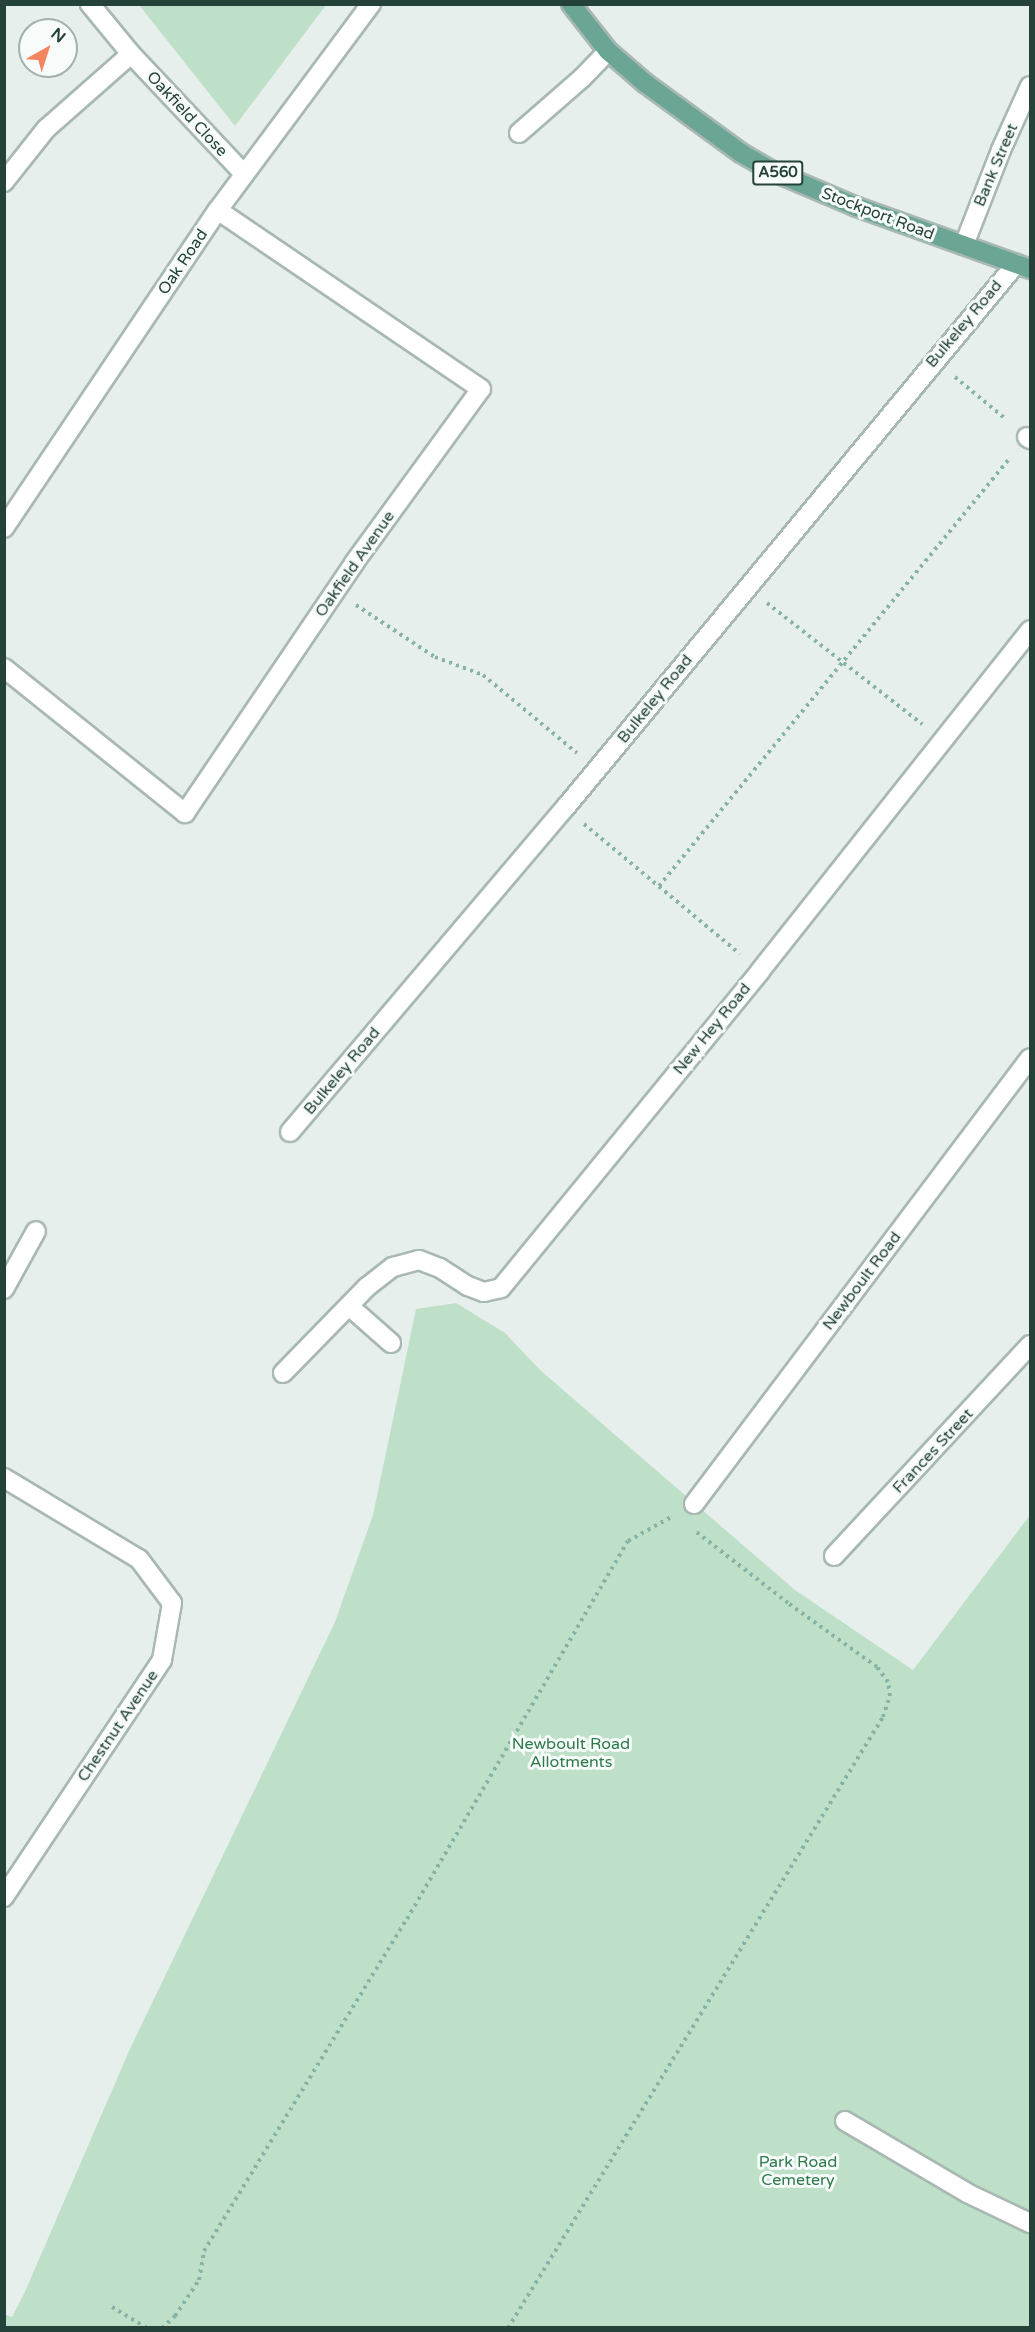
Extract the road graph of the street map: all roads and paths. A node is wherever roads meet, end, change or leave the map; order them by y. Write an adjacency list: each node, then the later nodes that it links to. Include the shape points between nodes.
1 (90, 4): 5 (street, Oakfield Close)
2 (371, 4): 8 (street, Oak Road)
3 (571, 4): 4 (main road, Stockport Road / A560)
4 (608, 51): 7 (street); 11 (main road, Stockport Road / A560, via 731,146 772,171 857,207)
5 (131, 54): 8 (street, Oakfield Close); 9 (street, via 46,129)
6 (1030, 86): 11 (street, Bank Street, via 1000,150)
7 (519, 133)
8 (244, 174): 10 (street, Oak Road)
9 (4, 182)
10 (218, 210): 15 (street, Oak Road); 17 (street, Oakfield Avenue, via 481,389)
11 (964, 245): 12 (main road, Stockport Road / A560)
12 (1023, 266): 13 (street, Bulkeley Road)
13 (934, 360): 14 (path); 16 (street, Bulkeley Road)
14 (1029, 438): 19 (path)
15 (4, 528)
16 (747, 588): 19 (path); 22 (street, Bulkeley Road)
17 (335, 591): 20 (street, Oakfield Avenue, via 185,813); 22 (path, via 435,657 483,675)
18 (1030, 630): 21 (street, New Hey Road)
19 (843, 661): 21 (path); 24 (path)
20 (4, 668)
21 (942, 740): 25 (street, New Hey Road)
22 (597, 770): 23 (street, Bulkeley Road)
23 (565, 808): 24 (path); 27 (street, Bulkeley Road)
24 (659, 886): 25 (path)
25 (760, 971): 30 (street, New Hey Road, via 501,1287 484,1292 419,1260 393,1267)
26 (1030, 1058): 35 (street, Newboult Road)
27 (290, 1131)
28 (36, 1231): 29 (street)
29 (4, 1289)
30 (349, 1306): 31 (street); 33 (street, New Hey Road)
31 (391, 1343)
32 (1030, 1345): 38 (street, Frances Street)
33 (283, 1373)
34 (4, 1478): 39 (street, Chestnut Avenue, via 139,1559 172,1603 162,1660)
35 (694, 1504)
36 (683, 1522): 44 (path, via 675,1515 628,1541 413,1909 204,2251 195,2287)
37 (692, 1529): 45 (path, via 788,1604 878,1667 888,1682 890,1696 883,1717)
38 (834, 1557)
39 (4, 1897)
40 (845, 2121): 41 (street, via 967,2193)
41 (1030, 2223)
42 (112, 2307): 43 (path)
43 (147, 2328)
44 (162, 2328)
45 (508, 2328)

